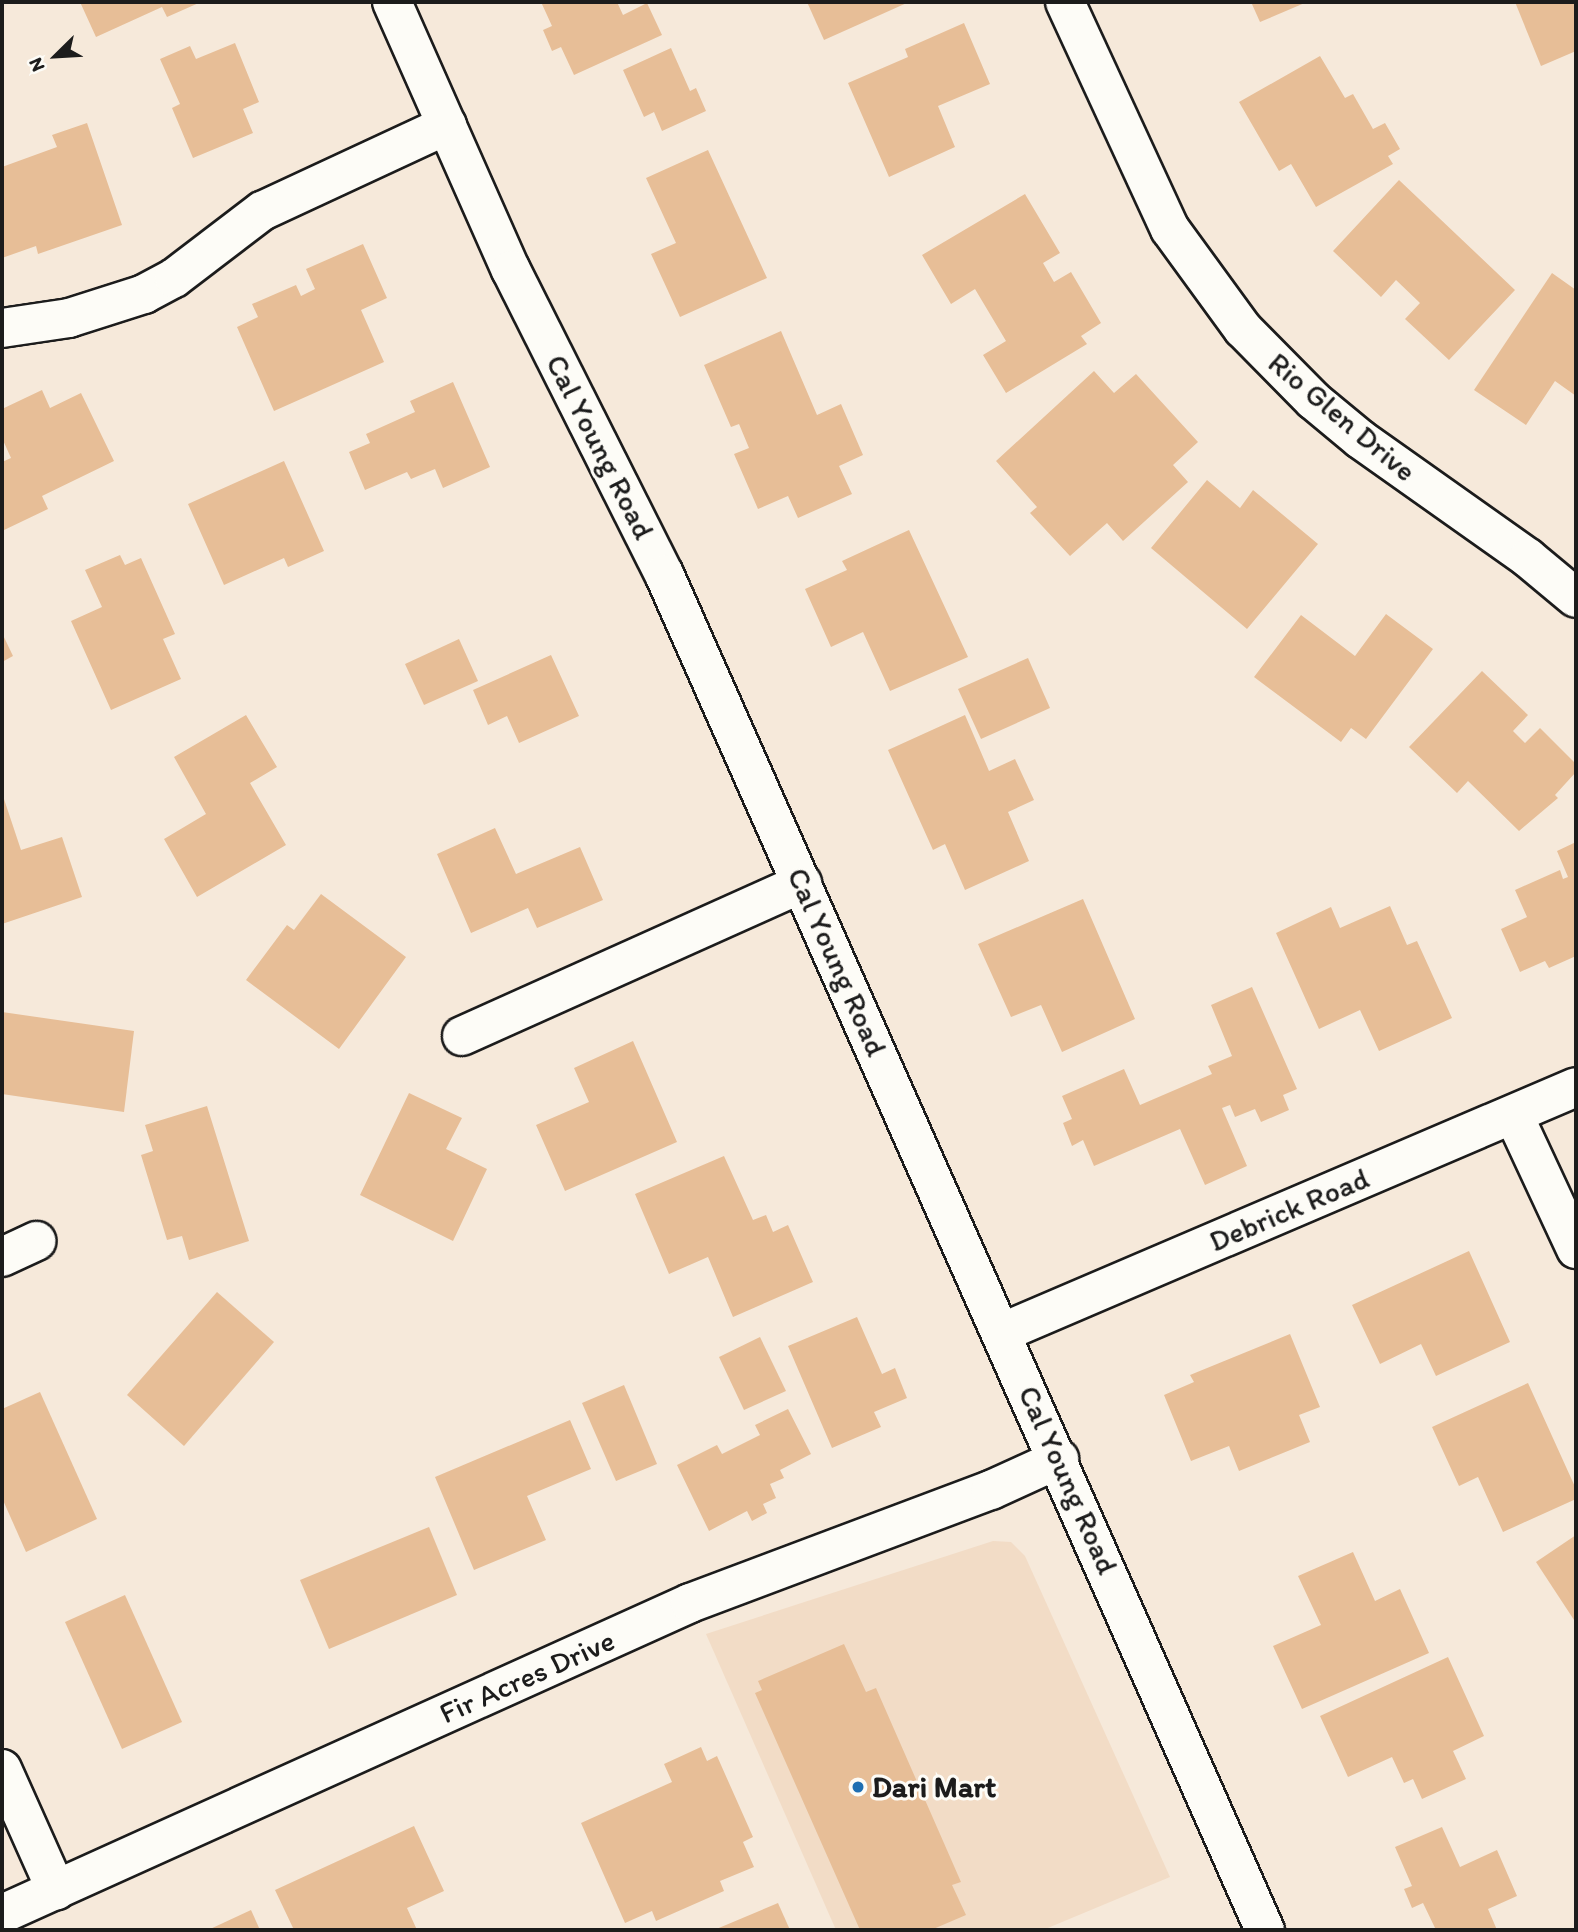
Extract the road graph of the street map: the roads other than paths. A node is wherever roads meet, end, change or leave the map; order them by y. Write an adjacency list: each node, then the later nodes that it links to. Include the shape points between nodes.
1 (392, 2): 3 (street, Cal Young Road)
2 (1065, 2): 5 (street, Rio Glen Drive, via 1170,229 1243,329 1304,392 1360,439 1528,558)
3 (447, 125): 4 (street, via 262,211 174,278 144,294 69,318); 6 (street, Cal Young Road, via 512,270 664,574)
4 (2, 327)
5 (1576, 598)
6 (802, 883): 7 (street); 13 (street, Cal Young Road)
7 (462, 1036)
8 (1576, 1087): 9 (street, Debrick Road)
9 (1514, 1115): 11 (street); 13 (street, Debrick Road)
10 (37, 1241): 12 (street)
11 (1576, 1248)
12 (2, 1257)
13 (1001, 1333): 14 (street, Cal Young Road)
14 (1059, 1459): 16 (street, Fir Acres Drive, via 992,1490 690,1603); 18 (street, Cal Young Road)
15 (2, 1769): 16 (street)
16 (56, 1890): 17 (street, Fir Acres Drive)
17 (2, 1914)
18 (1265, 1930)

